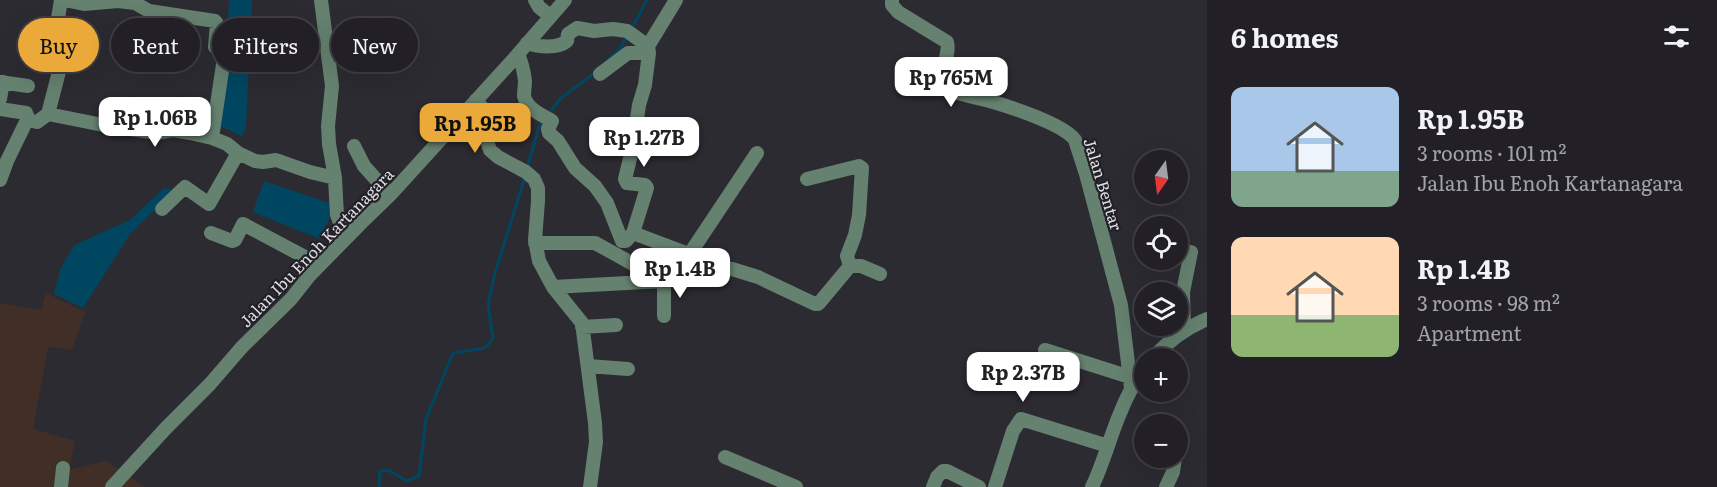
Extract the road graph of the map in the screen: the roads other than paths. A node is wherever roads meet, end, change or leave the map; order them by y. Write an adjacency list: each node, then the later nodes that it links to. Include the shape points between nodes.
1 (61, 0): 17 (street, via 57,18 62,60)
2 (65, 0): 19 (street, via 84,4 135,3 149,11 216,21 214,46 225,51)
3 (321, 0): 23 (street, via 332,86 328,126)
4 (535, 0): 8 (street)
5 (565, 0): 8 (street, Jalan Ibu Enoh Kartanagara)
6 (676, 0): 10 (street)
7 (892, 0): 51 (street, Jalan Bentar, via 898,12 947,42 949,49 941,77 945,88 1026,113 1058,127 1075,140 1120,305)
8 (550, 16): 9 (street, Jalan Ibu Enoh Kartanagara)
9 (522, 48): 10 (street, via 564,44 568,34 577,28 613,28 631,34); 15 (street, Jalan Ibu Enoh Kartanagara); 29 (street, via 524,96 548,119 549,133 607,203 620,239 626,241)
10 (649, 49): 11 (street, via 628,52); 29 (street, via 625,178 627,183 646,188)
11 (600, 74)
12 (2, 82): 13 (street); 14 (street)
13 (28, 86)
14 (0, 99)
15 (476, 100): 26 (street, Jalan Ibu Enoh Kartanagara); 31 (street, via 485,111 490,150 534,178 538,188)
16 (0, 109): 18 (street, via 26,113)
17 (48, 114): 18 (street, via 37,122); 19 (street, via 157,133 173,130)
18 (29, 120): 25 (street)
19 (212, 138): 21 (street)
20 (354, 146): 26 (street, via 364,166)
21 (238, 153): 23 (street, via 255,161 276,160); 27 (street, via 209,204 185,187)
22 (757, 153): 33 (street)
23 (335, 178): 30 (street, via 337,215)
24 (807, 179): 35 (street, via 862,168 859,215 847,256)
25 (0, 180)
26 (390, 195): 30 (street, Jalan Ibu Enoh Kartanagara)
27 (162, 209)
28 (211, 233): 34 (street, via 232,241 243,224)
29 (633, 233): 33 (street)
30 (346, 238): 34 (street, Jalan Ibu Enoh Kartanagara)
31 (535, 243): 37 (street, via 595,243); 39 (street, via 539,261)
32 (1191, 252): 38 (street)
33 (690, 255): 35 (street, via 818,304)
34 (320, 265): 57 (street, Jalan Ibu Enoh Kartanagara)
35 (850, 266): 36 (street)
36 (880, 274)
37 (664, 281): 39 (street); 40 (street)
38 (1185, 282)
39 (553, 287): 43 (street)
40 (664, 316)
41 (1207, 319): 44 (street)
42 (616, 325): 43 (street)
43 (582, 327): 48 (street)
44 (1188, 329)
45 (1177, 336): 46 (street)
46 (1162, 348)
47 (1045, 350): 51 (street)
48 (588, 366): 49 (street); 58 (street, via 596,423)
49 (628, 369)
50 (1134, 379): 51 (street)
51 (1130, 383): 52 (street)
52 (1108, 446): 62 (street, via 1021,419 1013,431); 63 (street)
53 (725, 457): 59 (street)
54 (63, 468): 56 (street)
55 (1174, 468): 64 (street)
56 (62, 487)
57 (112, 487)
58 (590, 487)
59 (796, 487)
60 (933, 487): 61 (street, via 940,474 947,471)
61 (979, 487)
62 (995, 487)
63 (1092, 487)
64 (1166, 487)

